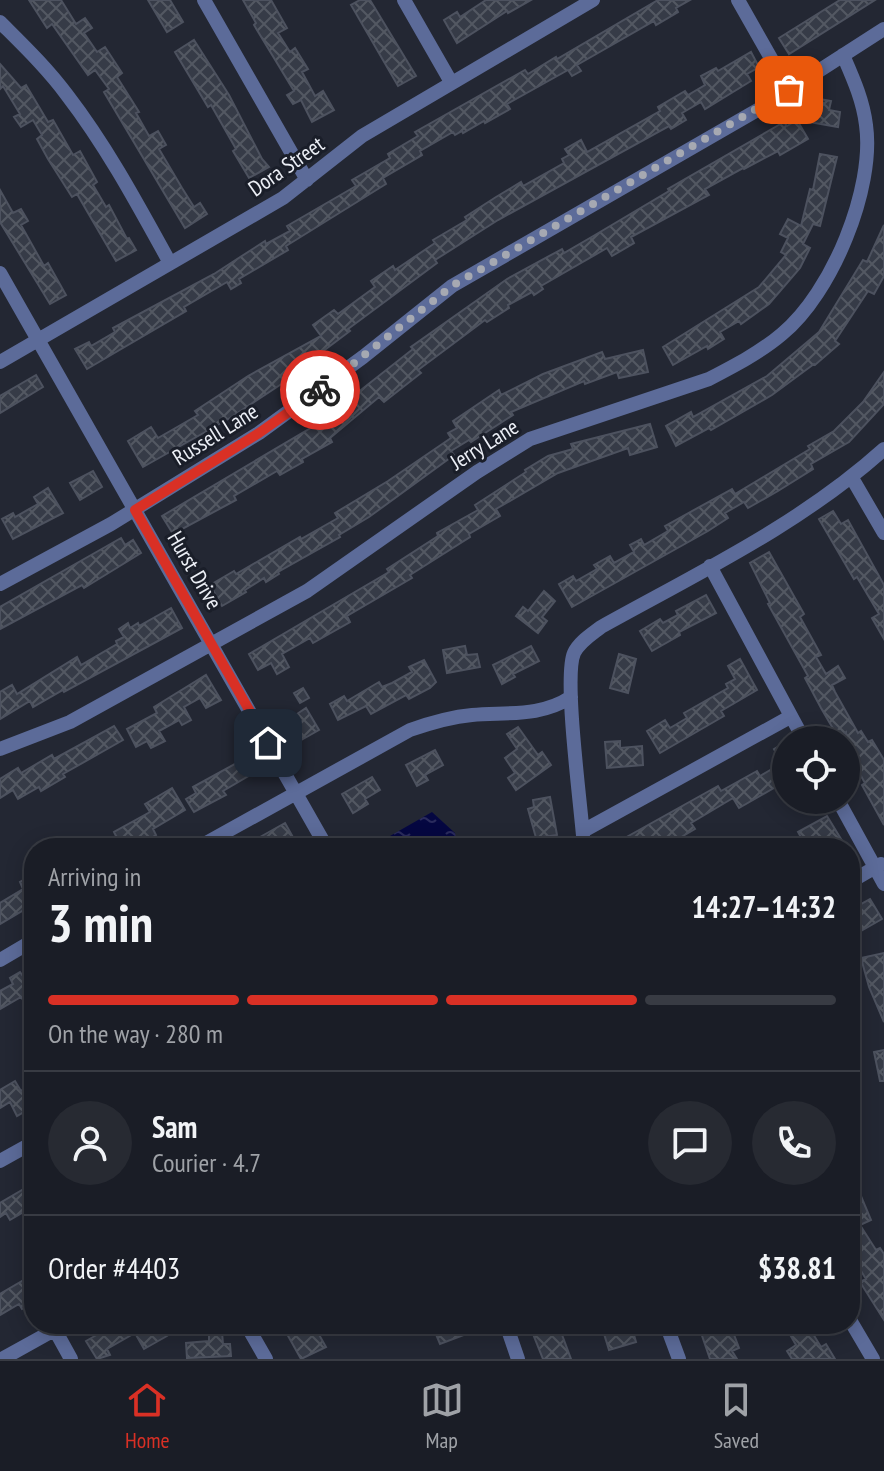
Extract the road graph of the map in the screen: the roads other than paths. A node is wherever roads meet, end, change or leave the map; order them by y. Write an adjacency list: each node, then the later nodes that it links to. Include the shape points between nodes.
1 (204, 0): 10 (street)
2 (404, 0): 8 (street)
3 (593, 0): 8 (street, Dora Street)
4 (738, 0): 9 (street)
5 (0, 22): 11 (street, via 88,124)
6 (884, 29): 7 (street, Russell Lane)
7 (843, 55): 9 (street, Russell Lane); 21 (street, Jerry Lane, via 857,84 866,124 864,172 833,269 785,332 709,379 530,439 307,591)
8 (451, 82): 10 (street, Dora Street, via 362,136)
9 (789, 90): 17 (street, Russell Lane, via 452,286 301,405)
10 (307, 180): 11 (street, Dora Street)
11 (170, 263): 13 (street, Dora Street)
12 (0, 273): 13 (street, Hurst Drive)
13 (37, 339): 14 (street, Dora Street); 17 (street, Hurst Drive)
14 (0, 362)
15 (884, 449): 16 (street)
16 (852, 478): 18 (street); 19 (street)
17 (135, 510): 20 (street, Russell Lane); 21 (street, Hurst Drive)
18 (884, 533)
19 (710, 566): 22 (street, via 601,627 579,645 572,661); 23 (street)
20 (0, 584)
21 (212, 646): 25 (street, Jerry Lane, via 70,722); 26 (street, Hurst Drive)
22 (571, 697): 26 (street, via 549,709 432,722); 28 (street)
23 (790, 717): 24 (street); 28 (street)
24 (795, 726)
25 (0, 749)
26 (295, 792): 29 (street); 30 (street, Hurst Drive)
27 (847, 814): 32 (street)
28 (583, 831): 31 (street)
29 (214, 838)
30 (321, 838)
31 (583, 838)
32 (880, 865): 33 (street); 34 (street)
33 (860, 876)
34 (884, 884)
35 (24, 946): 36 (street)
36 (0, 960)
37 (24, 1148): 38 (street)
38 (0, 1161)
39 (47, 1334): 45 (street)
40 (62, 1334): 46 (street)
41 (252, 1334): 47 (street)
42 (509, 1334): 48 (street)
43 (670, 1334): 49 (street)
44 (858, 1334): 50 (street)
45 (2, 1359)
46 (71, 1359)
47 (266, 1359)
48 (518, 1359)
49 (679, 1359)
50 (873, 1359)

